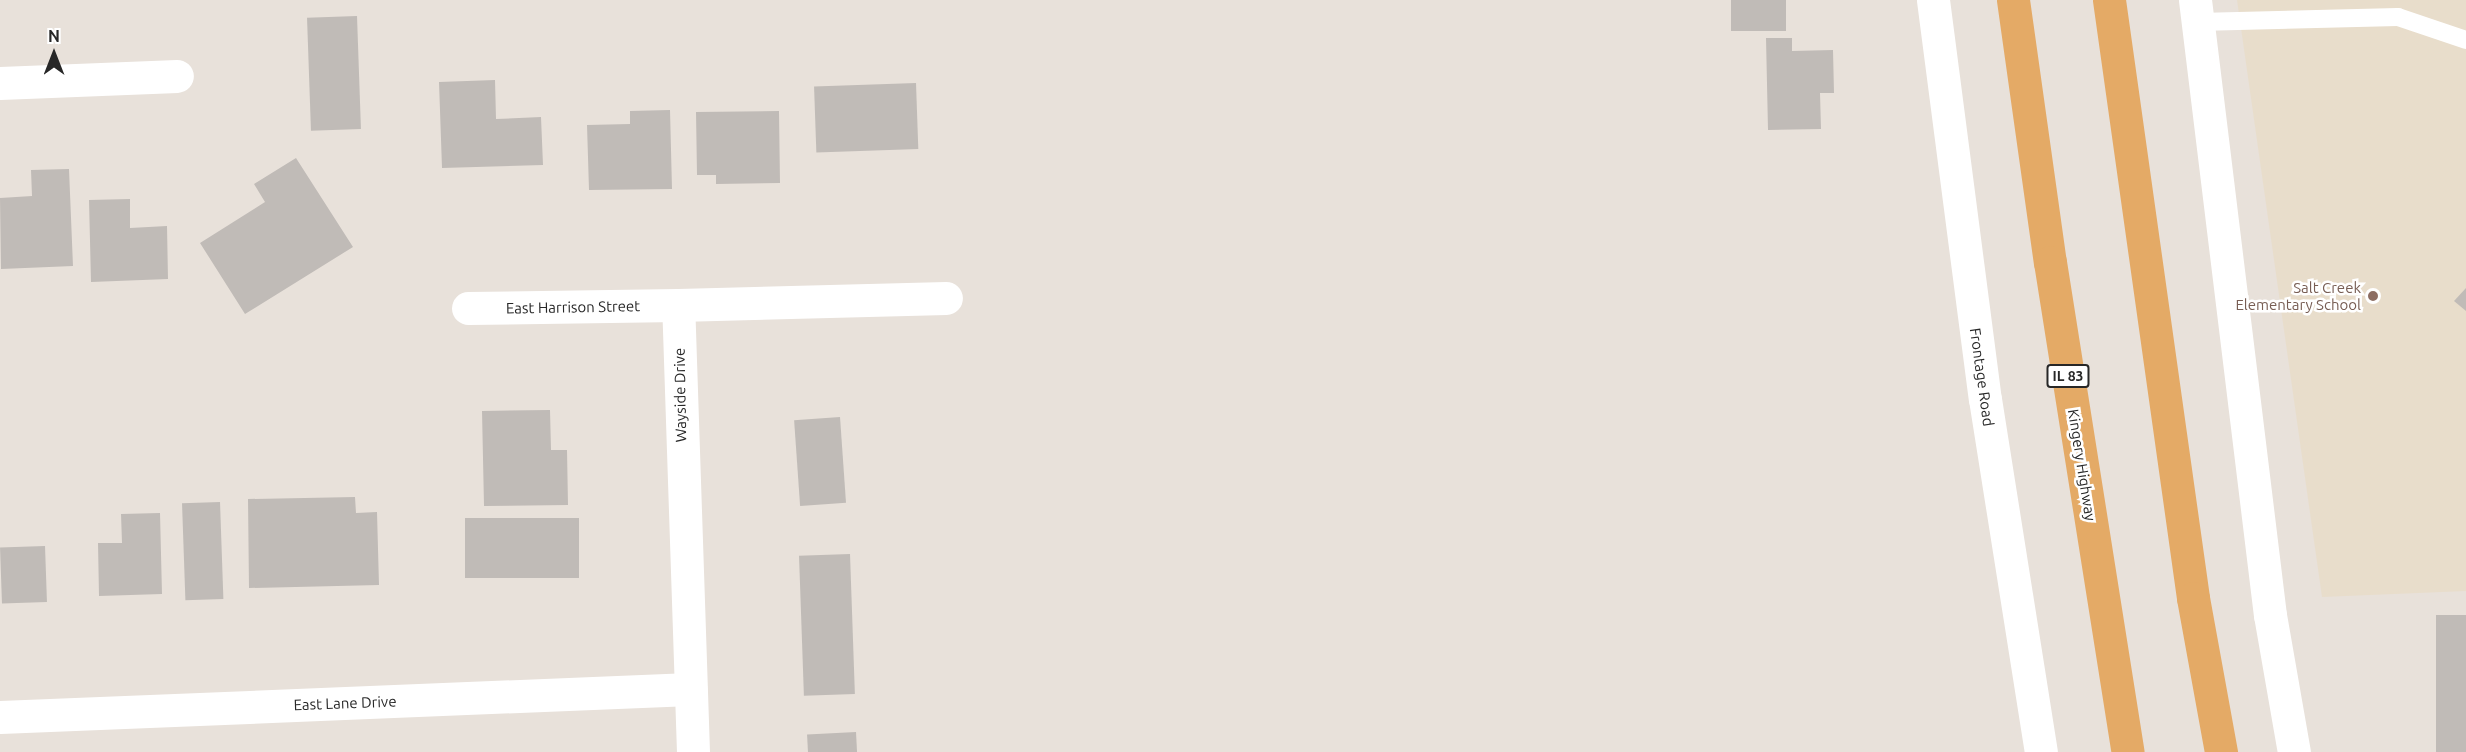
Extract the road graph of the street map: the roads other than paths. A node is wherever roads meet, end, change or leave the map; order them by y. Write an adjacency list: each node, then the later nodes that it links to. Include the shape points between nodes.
1 (1933, 0): 14 (street, Frontage Road, via 1985,399)
2 (2013, 0): 15 (highway, Kingery Highway / IL 83, via 2050,262)
3 (2109, 0): 16 (highway, via 2193,598)
4 (2196, 11): 5 (lane, via 2398,18); 17 (street, via 2270,615)
5 (2466, 40)
6 (177, 76): 7 (street)
7 (0, 83)
8 (946, 298): 9 (street)
9 (678, 305): 10 (street, East Harrison Street); 11 (street, Wayside Drive)
10 (468, 308)
11 (690, 689): 12 (street, East Lane Drive); 13 (street, Wayside Drive)
12 (0, 717)
13 (693, 752)
14 (2041, 752)
15 (2128, 752)
16 (2221, 752)
17 (2294, 752)

